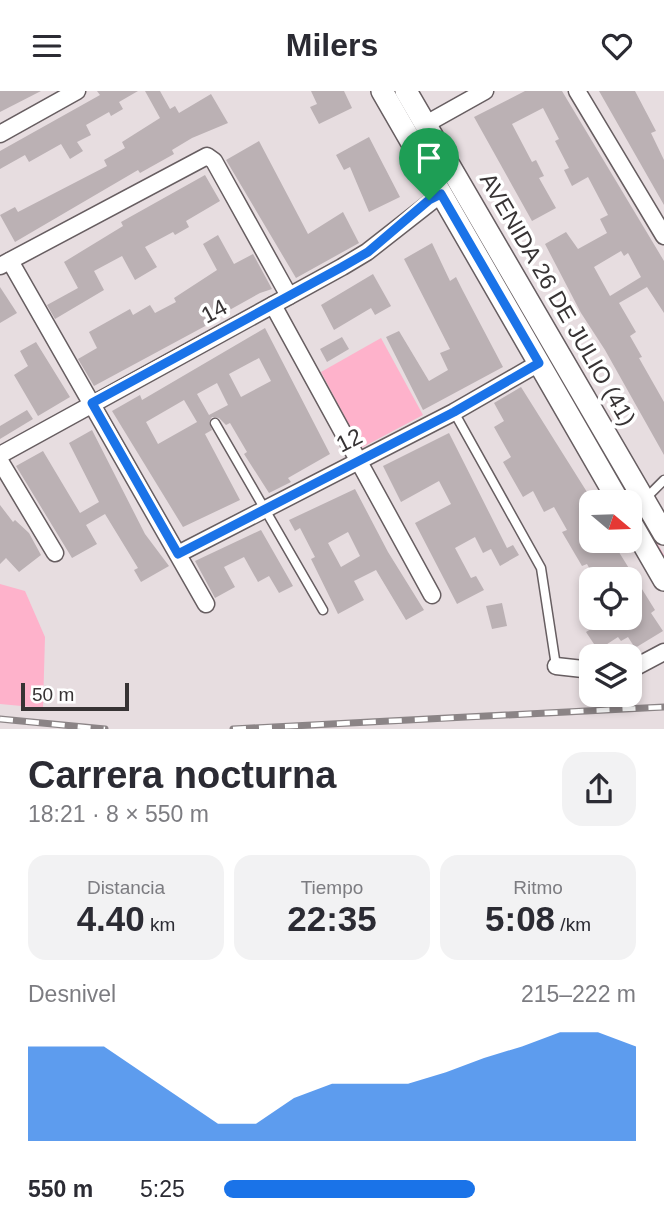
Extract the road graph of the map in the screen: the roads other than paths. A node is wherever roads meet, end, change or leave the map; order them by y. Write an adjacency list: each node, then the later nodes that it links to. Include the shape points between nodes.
1 (77, 91): 7 (street)
2 (382, 91): 8 (main road)
3 (406, 91): 6 (main road, AVENIDA 26 DE JULIO (41))
4 (485, 91): 6 (street)
5 (577, 91): 9 (street)
6 (426, 124): 22 (main road, AVENIDA 26 DE JULIO (41))
7 (0, 134)
8 (441, 194): 11 (street, 14, via 368,252); 13 (main road)
9 (664, 236)
10 (5, 264): 11 (street, via 207,156 214,161); 14 (street)
11 (289, 296): 12 (street, 14)
12 (274, 306): 14 (street, 14); 19 (street)
13 (539, 363): 15 (street, 12); 21 (main road)
14 (92, 403): 17 (street, 14); 27 (street)
15 (454, 412): 19 (street, 12); 34 (lane, via 541,568)
16 (215, 423): 23 (lane)
17 (0, 455)
18 (0, 461): 26 (street)
19 (359, 461): 23 (street, 12); 29 (street)
20 (664, 480): 22 (lane)
21 (612, 490)
22 (644, 500): 24 (main road, AVENIDA 26 DE JULIO (41))
23 (265, 509): 27 (street, 12); 31 (lane)
24 (664, 534)
25 (642, 542): 28 (main road)
26 (55, 552)
27 (178, 554): 30 (street)
28 (664, 580)
29 (432, 595)
30 (206, 604)
31 (323, 610)
32 (664, 652): 33 (street)
33 (642, 664)
34 (556, 666): 35 (street)
35 (579, 669)

